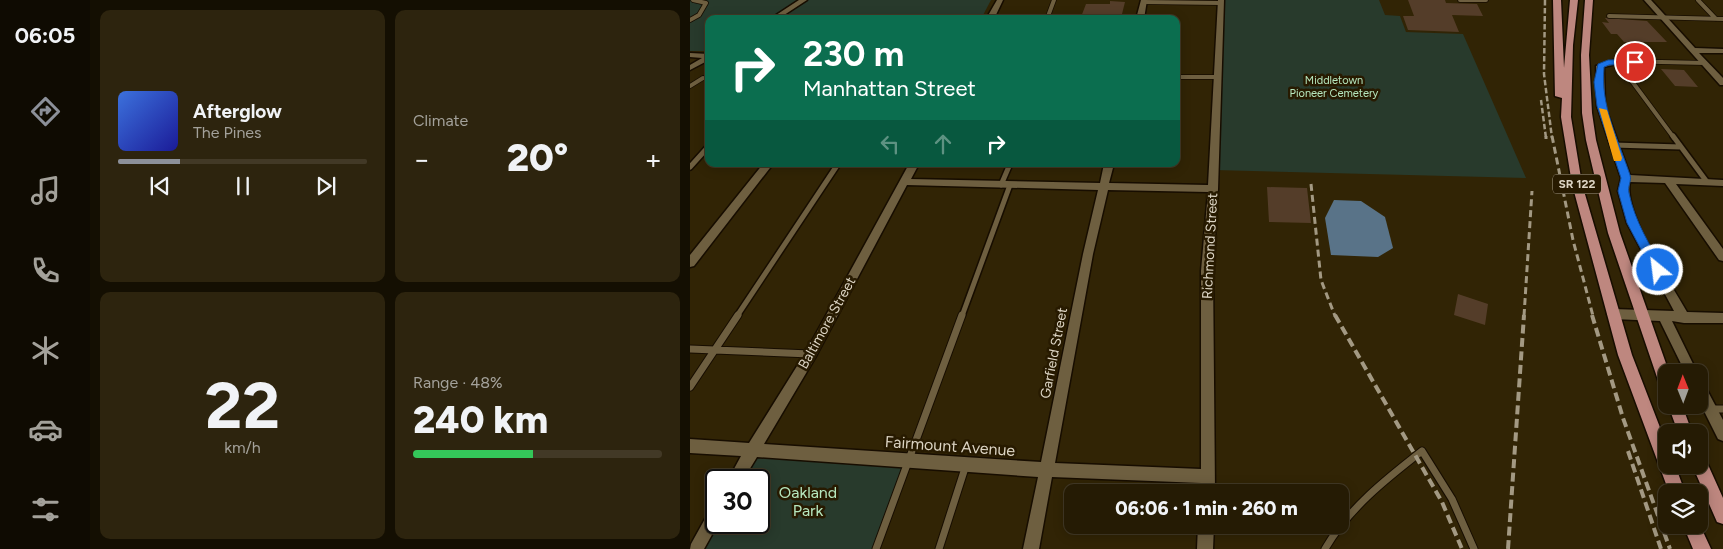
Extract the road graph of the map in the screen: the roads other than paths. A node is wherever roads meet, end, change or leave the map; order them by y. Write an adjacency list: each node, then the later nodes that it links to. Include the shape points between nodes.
1 (693, 0): 22 (lane, via 706,3)
2 (804, 0): 14 (street)
3 (1000, 0): 15 (street)
4 (1054, 0): 16 (lane)
5 (1460, 0): 6 (lane)
6 (1486, 0)
7 (1557, 0): 36 (main road, via 1560,105)
8 (1574, 0): 36 (main road)
9 (1589, 0): 57 (main road, SR 122, via 1585,55 1591,140 1614,233)
10 (1647, 0): 19 (street)
11 (1698, 0): 20 (lane)
12 (1143, 1): 13 (lane); 17 (street)
13 (1220, 2): 32 (street, Richmond Street)
14 (780, 15)
15 (992, 15)
16 (1048, 15)
17 (1141, 15)
18 (1608, 16): 19 (lane)
19 (1662, 18): 20 (lane); 23 (street)
20 (1716, 19): 21 (lane)
21 (1723, 19)
22 (690, 20)
23 (1693, 50): 24 (street); 29 (street)
24 (1723, 51)
25 (690, 55): 26 (street)
26 (705, 56)
27 (705, 59): 30 (street)
28 (1617, 62): 29 (lane); 37 (street, via 1600,66 1599,82 1601,106); 38 (lane)
29 (1705, 63): 34 (street)
30 (690, 68)
31 (1180, 77): 32 (lane)
32 (1218, 77): 53 (street, Richmond Street)
33 (703, 78): 35 (lane)
34 (1723, 83)
35 (690, 86)
36 (1566, 117): 56 (main road, SR 122, via 1577,184)
37 (1613, 145): 38 (lane); 46 (street)
38 (1681, 147): 49 (lane)
39 (705, 150): 40 (lane)
40 (690, 167)
41 (766, 167): 55 (street)
42 (836, 167): 62 (lane)
43 (912, 167): 47 (street, Baltimore Street)
44 (1009, 167): 51 (lane)
45 (1109, 167): 52 (street, Garfield Street)
46 (1626, 178): 48 (street); 59 (street, via 1623,191 1632,223)
47 (905, 182): 51 (street); 63 (street, Baltimore Street)
48 (1669, 182): 49 (street); 54 (street)
49 (1707, 182): 50 (street)
50 (1723, 183)
51 (1006, 185): 52 (street); 72 (lane)
52 (1105, 187): 53 (street); 75 (street, Garfield Street, via 1088,254)
53 (1213, 189): 77 (street, Richmond Street, via 1207,270)
54 (1723, 257)
55 (690, 263)
56 (1613, 314): 57 (street); 79 (main road, SR 122, via 1644,409)
57 (1642, 316): 58 (street); 64 (main road, SR 122)
58 (1664, 317): 59 (street); 65 (street)
59 (1684, 318): 60 (street)
60 (1723, 318)
61 (690, 349): 62 (lane)
62 (716, 350): 63 (lane); 66 (lane)
63 (811, 354): 71 (street, Baltimore Street)
64 (1659, 364)
65 (1687, 364)
66 (690, 387)
67 (1708, 399): 68 (street)
68 (1716, 409): 69 (street)
69 (1723, 434)
70 (690, 446): 71 (street, Fairmount Avenue)
71 (751, 451): 72 (street, Fairmount Avenue); 74 (street, Baltimore Street)
72 (909, 461): 73 (street, Fairmount Avenue); 85 (lane)
73 (966, 465): 75 (street, Fairmount Avenue); 86 (lane)
74 (741, 469)
75 (1046, 470): 77 (street, Fairmount Avenue); 87 (street, Garfield Street)
76 (1704, 474): 80 (main road)
77 (1208, 476): 78 (street, Richmond Street)
78 (1208, 484)
79 (1675, 484)
80 (1723, 516)
81 (705, 533): 84 (street)
82 (1206, 534): 88 (street)
83 (1695, 534): 91 (main road)
84 (696, 549)
85 (876, 549)
86 (939, 549)
87 (1031, 549)
88 (1205, 549)
89 (1325, 549): 90 (lane, via 1330,536 1382,483 1422,452 1452,499)
90 (1474, 549)
91 (1702, 549)

